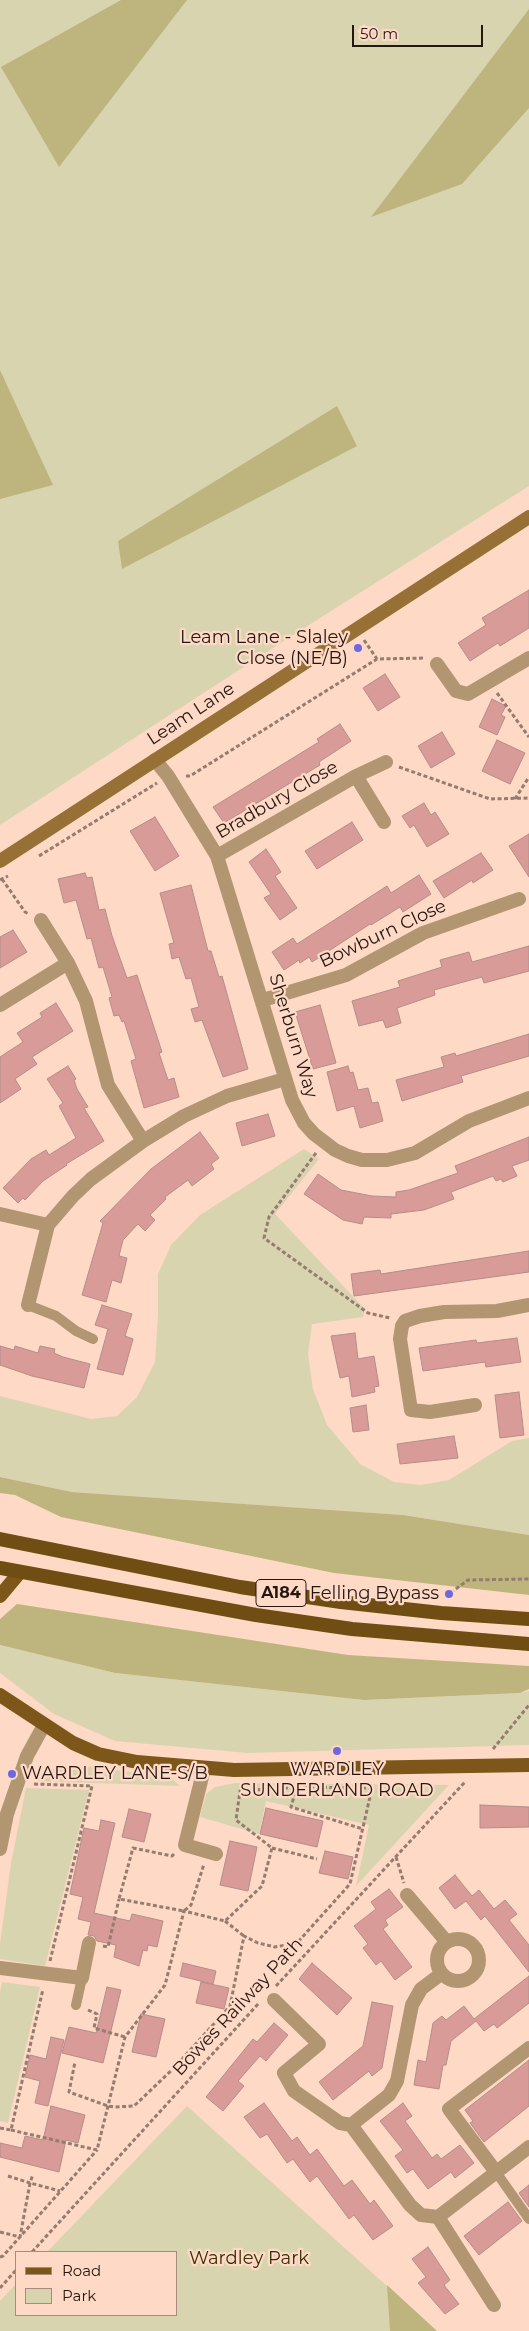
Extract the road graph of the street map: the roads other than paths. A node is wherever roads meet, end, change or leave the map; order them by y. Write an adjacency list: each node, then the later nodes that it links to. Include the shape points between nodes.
1 (529, 517): 4 (main road, Leam Lane)
2 (529, 658): 3 (street, via 468,694 456,691)
3 (437, 664)
4 (156, 760): 8 (street, Sherburn Way); 9 (main road, Leam Lane)
5 (386, 762): 6 (street, Bradbury Close)
6 (356, 776): 7 (street, Bradbury Close); 8 (street, Bradbury Close)
7 (384, 822)
8 (217, 856): 13 (street, Sherburn Way)
9 (0, 861)
10 (519, 899): 13 (street, Bowburn Close, via 423,934 346,975)
11 (41, 920): 12 (street)
12 (68, 963): 14 (street); 17 (street, via 88,1008 108,1085)
13 (263, 1000): 15 (street, Sherburn Way)
14 (0, 1005)
15 (285, 1079): 16 (street, Sherburn Way, via 304,1123 324,1142 362,1160 401,1158 469,1121); 17 (street, via 206,1104)
16 (529, 1098)
17 (143, 1141): 19 (street, via 91,1179)
18 (0, 1214): 19 (street)
19 (48, 1225): 20 (street)
20 (28, 1305): 22 (lane, via 56,1316)
21 (529, 1306): 23 (street, via 497,1311 444,1312 412,1318 402,1326 400,1339 411,1410 430,1412)
22 (93, 1339)
23 (475, 1406)
24 (0, 1539): 28 (highway, A184, via 240,1586 341,1602)
25 (0, 1568): 26 (highway, A184)
26 (20, 1572): 27 (main road); 29 (highway, A184, via 352,1629)
27 (0, 1596)
28 (529, 1619)
29 (529, 1644)
30 (0, 1695): 31 (main road)
31 (44, 1725): 33 (main road, via 73,1743 105,1756); 34 (street, via 27,1756 7,1814)
32 (529, 1765): 33 (main road)
33 (204, 1769): 35 (street, via 184,1845)
34 (0, 1849)
35 (212, 1853)
36 (407, 1895): 37 (street)
37 (446, 1942): 40 (street, via 437,1957); 40 (street, via 454,1939 469,1943 476,1948 479,1963 471,1976 463,1980 449,1979)
38 (89, 1943): 41 (street)
39 (0, 1968): 41 (street)
40 (441, 1974): 45 (street, via 421,1989 412,2005 397,2081 389,2096)
41 (82, 1978): 43 (lane)
42 (271, 1995): 45 (street, via 319,2044 284,2074 294,2090 340,2123)
43 (76, 2005)
44 (529, 2048): 47 (street, via 449,2109)
45 (351, 2125): 48 (street, via 410,2205 421,2215)
46 (529, 2147): 47 (street)
47 (496, 2172): 48 (street); 49 (lane)
48 (438, 2217): 50 (street)
49 (529, 2219)
50 (494, 2305)

